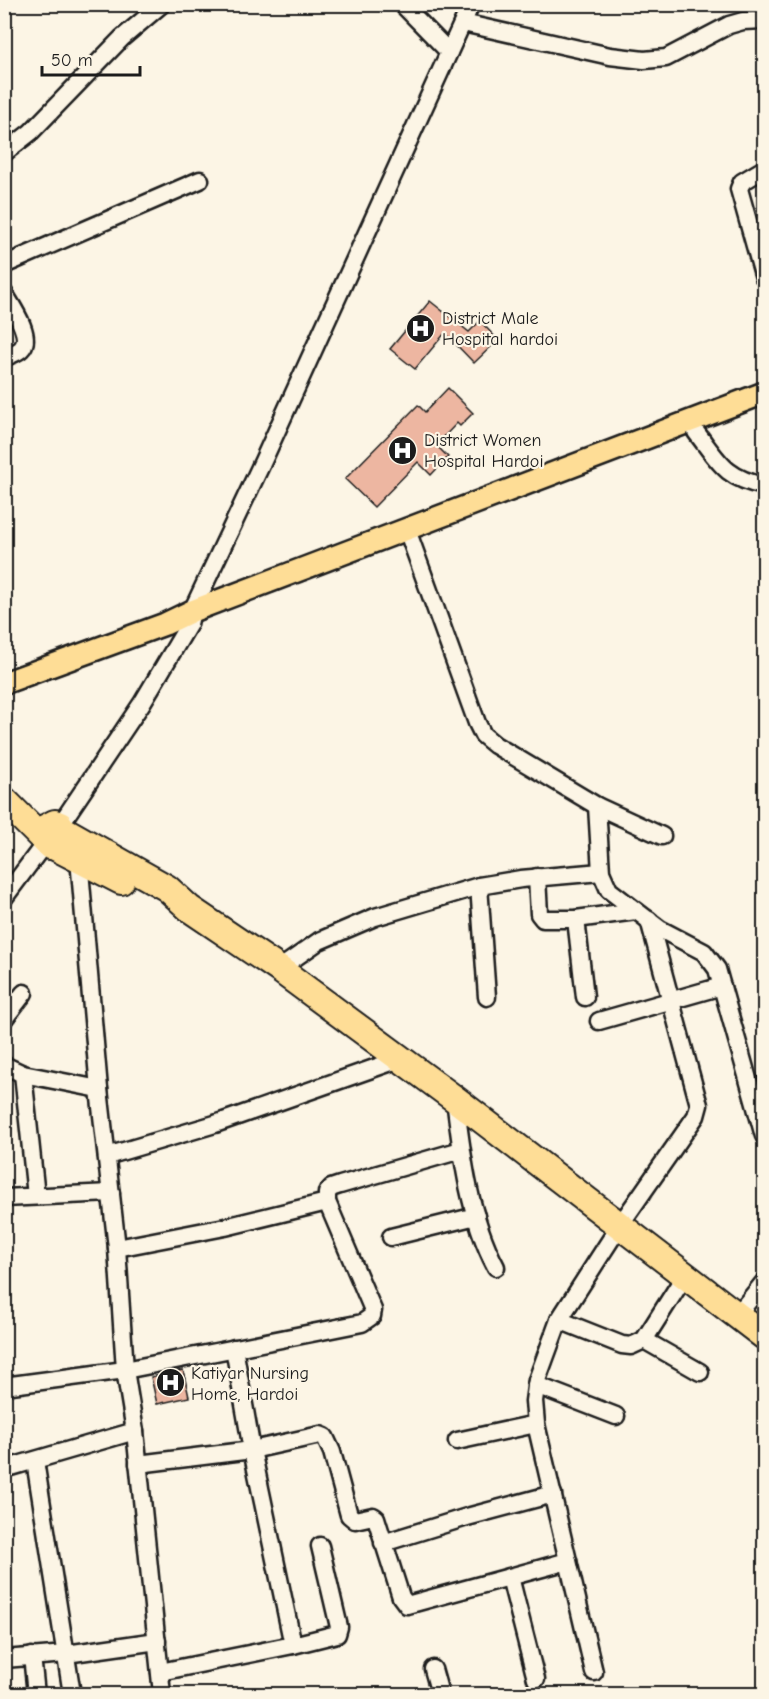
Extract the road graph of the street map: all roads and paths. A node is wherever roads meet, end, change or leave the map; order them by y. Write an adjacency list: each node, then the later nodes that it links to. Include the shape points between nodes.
1 (162, 4): 7 (street, via 122,38 31,132)
2 (402, 4): 6 (street)
3 (471, 4): 5 (street)
4 (765, 20): 5 (street, via 729,25 666,58 644,60)
5 (463, 24): 6 (street)
6 (449, 52): 19 (street)
7 (4, 153)
8 (765, 169): 11 (street, via 742,182 739,189)
9 (200, 180): 10 (street)
10 (4, 265)
11 (765, 278)
12 (4, 293): 13 (street, via 26,340 22,348)
13 (4, 358)
14 (765, 393): 19 (main road)
15 (765, 405): 16 (main road)
16 (696, 432): 17 (street, via 726,472 744,482); 18 (main road)
17 (765, 486)
18 (410, 538): 19 (main road); 23 (street, via 483,735)
19 (190, 618): 20 (main road); 24 (street, via 142,703)
20 (4, 683)
21 (4, 779): 24 (highway)
22 (4, 800): 24 (highway)
23 (597, 806): 25 (street); 27 (street)
24 (53, 835): 26 (highway); 30 (street); 31 (highway, via 167,888)
25 (662, 836)
26 (79, 859): 31 (highway, via 157,900); 45 (street)
27 (602, 872): 28 (street); 32 (street, via 609,890)
28 (537, 877): 29 (street); 33 (street, via 539,914 543,919)
29 (479, 886): 34 (street, via 344,929); 37 (street)
30 (4, 897)
31 (190, 909): 34 (highway)
32 (642, 915): 33 (street); 35 (street, via 704,952 717,969); 39 (street)
33 (576, 918): 38 (street)
34 (279, 969): 42 (highway)
35 (722, 986): 39 (street); 47 (street)
36 (24, 993): 40 (street)
37 (487, 997)
38 (585, 997)
39 (670, 1000): 41 (street); 55 (street, via 699,1105 696,1116)
40 (4, 1019)
41 (599, 1021)
42 (400, 1059): 46 (highway); 49 (street, via 215,1124)
43 (4, 1065): 44 (street)
44 (23, 1074): 45 (street); 51 (street)
45 (99, 1089): 49 (street)
46 (455, 1099): 48 (street); 55 (highway)
47 (765, 1136)
48 (461, 1150): 53 (street, via 331,1188); 54 (street)
49 (107, 1156): 50 (street)
50 (111, 1193): 51 (street); 57 (street)
51 (36, 1196): 52 (street)
52 (4, 1198)
53 (327, 1202): 57 (street); 65 (street, via 373,1310 372,1316 349,1327)
54 (476, 1216): 56 (street); 58 (street)
55 (620, 1225): 59 (highway); 62 (street)
56 (391, 1237)
57 (117, 1248): 66 (street)
58 (496, 1267)
59 (686, 1274): 61 (highway); 64 (street)
60 (765, 1282): 61 (street)
61 (738, 1314): 63 (highway)
62 (559, 1320): 64 (street, via 622,1345); 68 (street)
63 (765, 1336)
64 (644, 1340): 67 (street)
65 (234, 1348): 66 (street); 74 (street)
66 (125, 1370): 69 (street); 72 (street)
67 (700, 1372)
68 (536, 1385): 70 (street); 71 (street)
69 (4, 1386)
70 (616, 1416)
71 (536, 1424): 73 (street); 78 (street)
72 (135, 1431): 75 (street); 76 (street)
73 (458, 1441)
74 (252, 1450): 76 (street); 79 (street, via 325,1437 349,1515 355,1520 376,1518); 84 (street)
75 (35, 1461): 77 (street); 85 (street)
76 (138, 1464): 83 (street)
77 (4, 1469)
78 (553, 1494): 79 (street); 81 (street)
79 (383, 1544): 82 (street, via 407,1605)
80 (320, 1546): 84 (street, via 339,1631)
81 (568, 1561): 82 (street); 90 (street)
82 (510, 1577): 91 (street)
83 (157, 1641): 85 (street); 89 (street)
84 (293, 1646): 89 (street)
85 (66, 1654): 86 (street); 93 (street)
86 (32, 1656): 87 (street); 92 (street)
87 (4, 1659)
88 (433, 1669): 95 (street)
89 (160, 1672): 94 (street)
90 (594, 1672)
91 (536, 1679)
92 (36, 1695)
93 (72, 1695)
94 (162, 1695)
95 (440, 1695)

